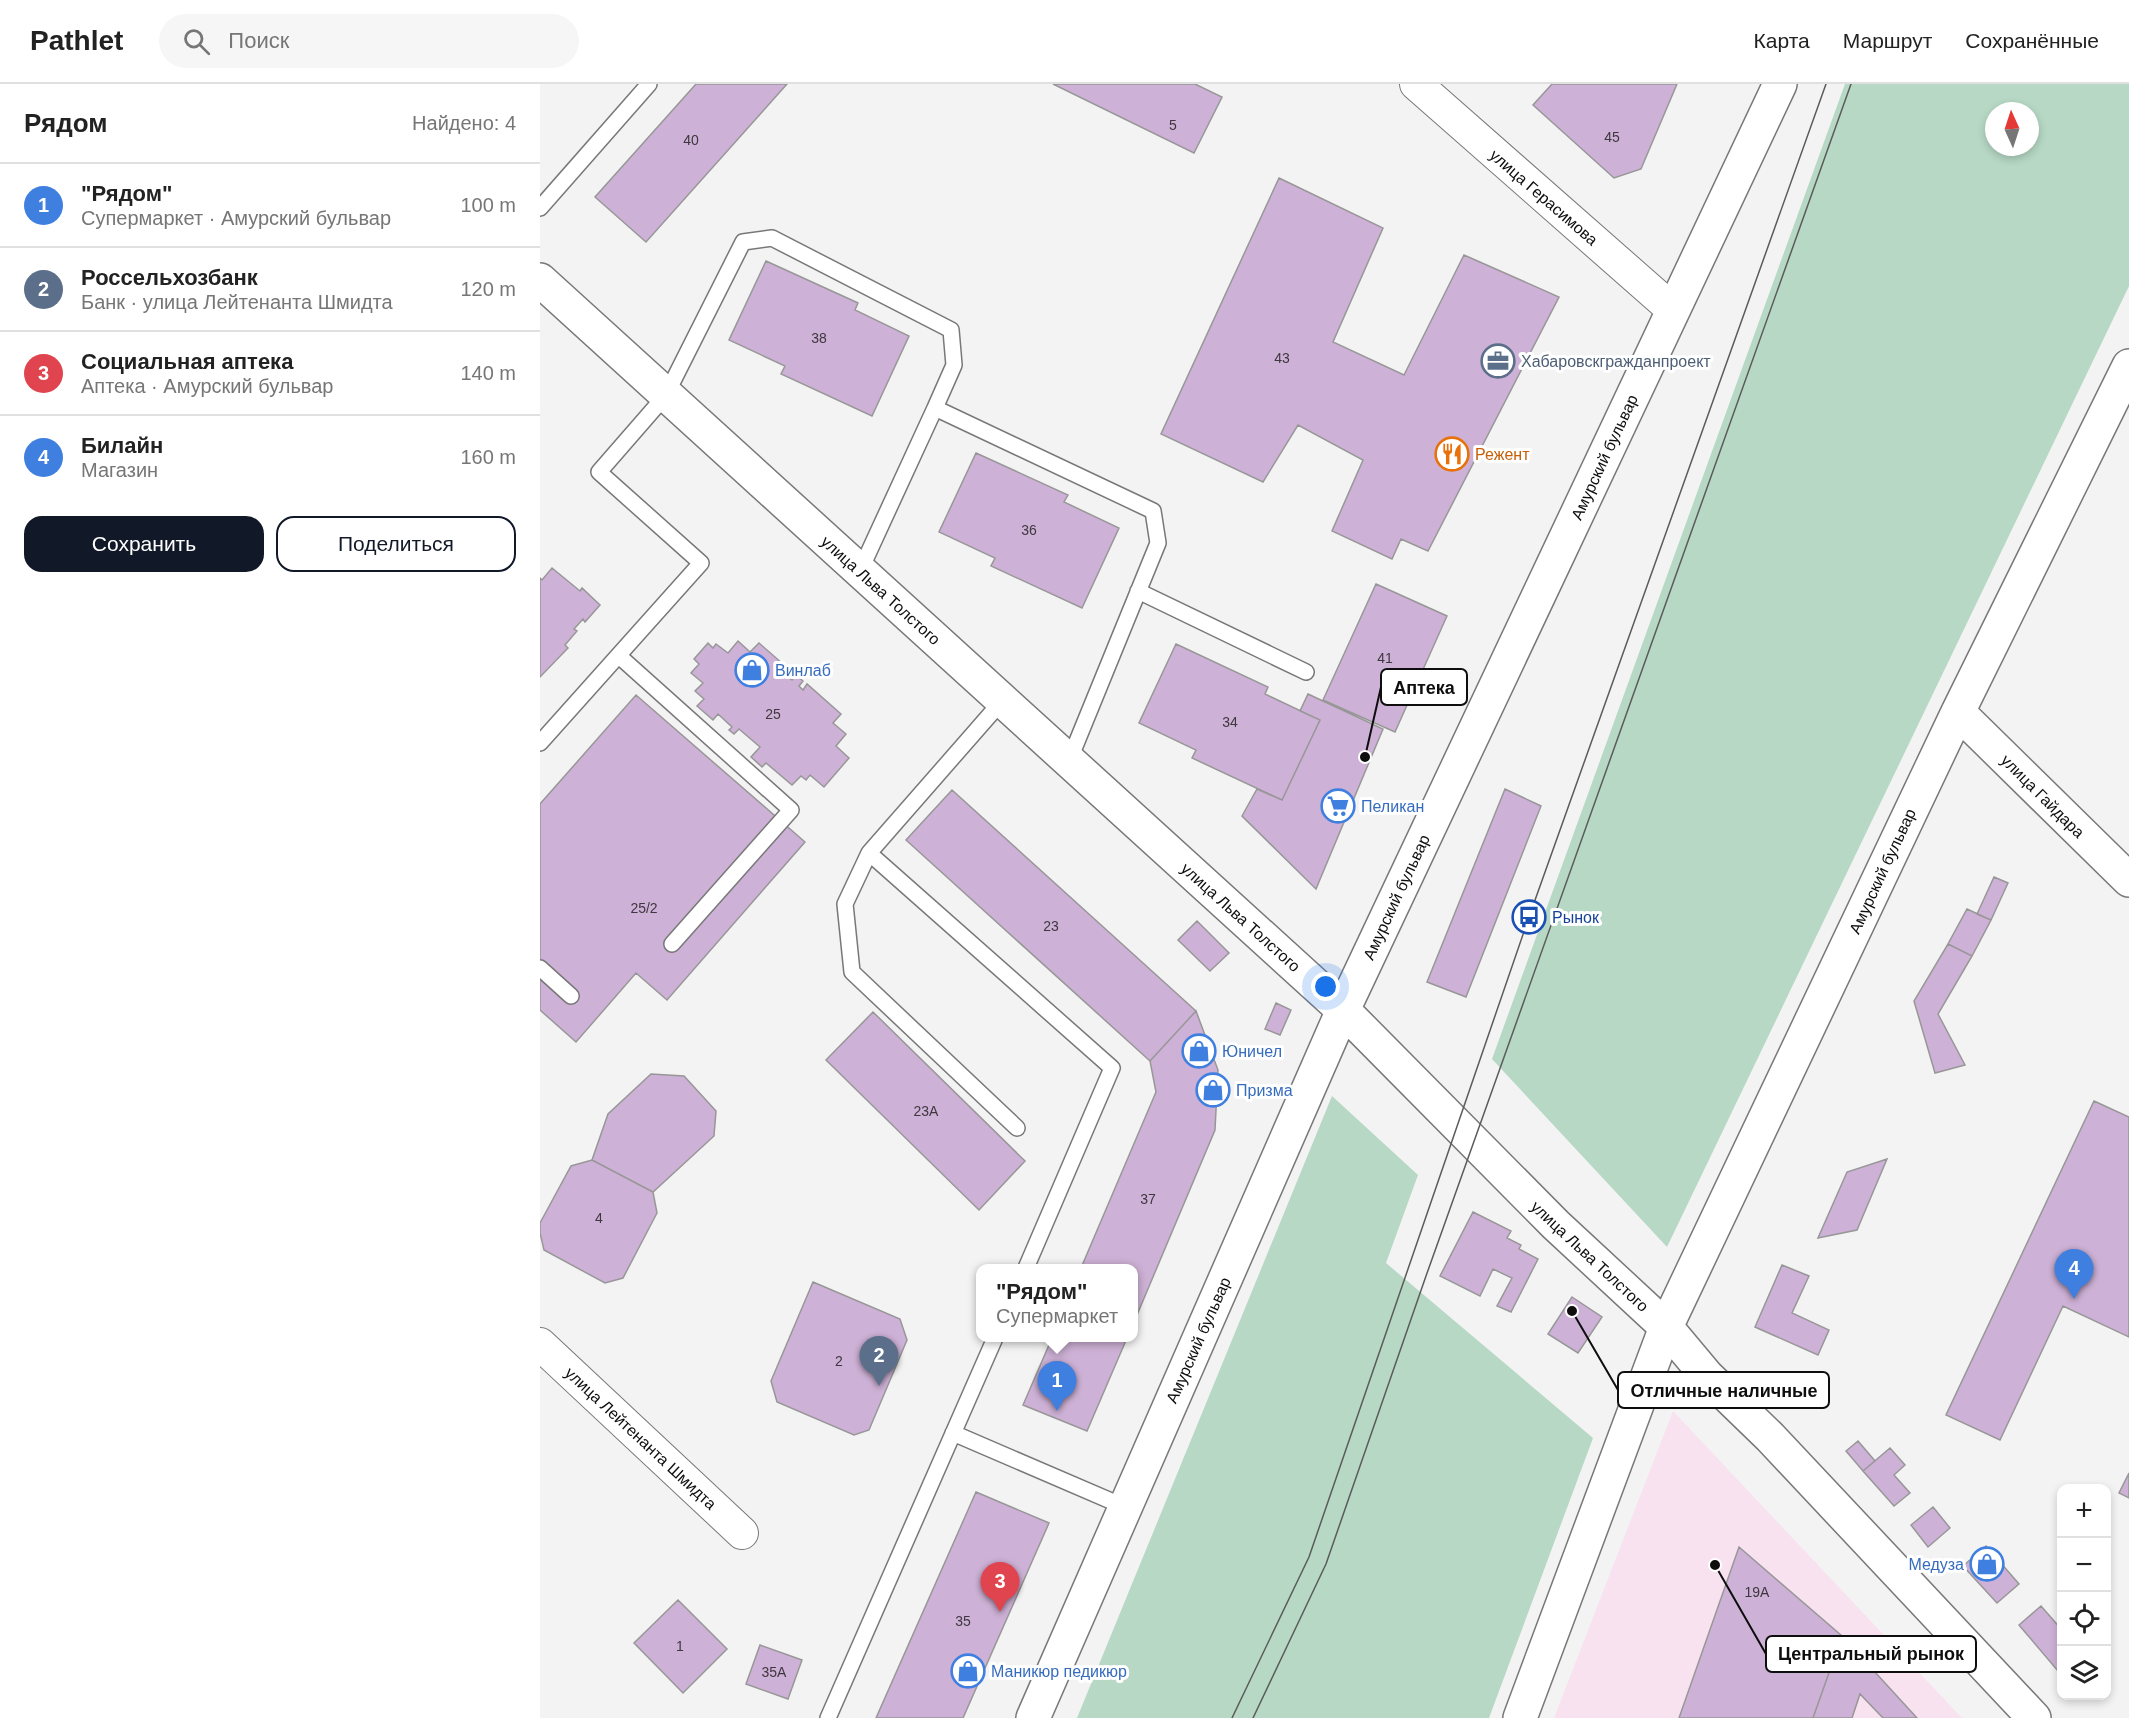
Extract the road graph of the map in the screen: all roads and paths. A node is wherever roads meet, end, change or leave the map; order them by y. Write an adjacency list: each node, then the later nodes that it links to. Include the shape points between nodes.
1 (649, 84): 4 (lane)
2 (1416, 84): 6 (street, улица Герасимова)
3 (1780, 84): 6 (street, Амурский бульвар)
4 (540, 208)
5 (540, 280): 8 (street, улица Льва Толстого)
6 (1673, 310): 23 (street, Амурский бульвар)
7 (2129, 366): 15 (street, Амурский бульвар)
8 (666, 394): 9 (lane, via 742,242 772,238 951,330 954,365); 10 (street, улица Льва Толстого); 12 (lane, via 598,472 701,563)
9 (935, 408): 10 (lane); 11 (lane, via 1153,511 1158,543)
10 (860, 571): 14 (street, улица Льва Толстого)
11 (1138, 591): 13 (lane); 17 (lane)
12 (619, 656): 16 (lane); 20 (lane, via 791,810)
13 (1306, 672)
14 (1002, 701): 17 (street, улица Льва Толстого); 18 (lane)
15 (1958, 712): 19 (street, улица Гайдара); 26 (street, Амурский бульвар)
16 (540, 743)
17 (1069, 761): 23 (street, улица Льва Толстого)
18 (869, 853): 24 (lane, via 845,904 852,972); 25 (lane, via 1112,1068)
19 (2129, 880)
20 (672, 944)
21 (540, 968): 22 (lane)
22 (571, 996)
23 (1343, 1010): 26 (street, улица Льва Толстого, via 1556,1225); 30 (street, Амурский бульвар)
24 (1017, 1128)
25 (1028, 1264)
26 (1666, 1327): 34 (street, Амурский бульвар); 35 (street, улица Льва Толстого, via 1707,1376 1770,1437)
27 (993, 1342): 29 (lane)
28 (540, 1344): 31 (street, улица Лейтенанта Шмидта)
29 (953, 1433): 30 (lane); 32 (lane)
30 (1125, 1507): 33 (street, Амурский бульвар)
31 (742, 1533)
32 (828, 1718)
33 (1033, 1718)
34 (1520, 1718)
35 (2034, 1718)

